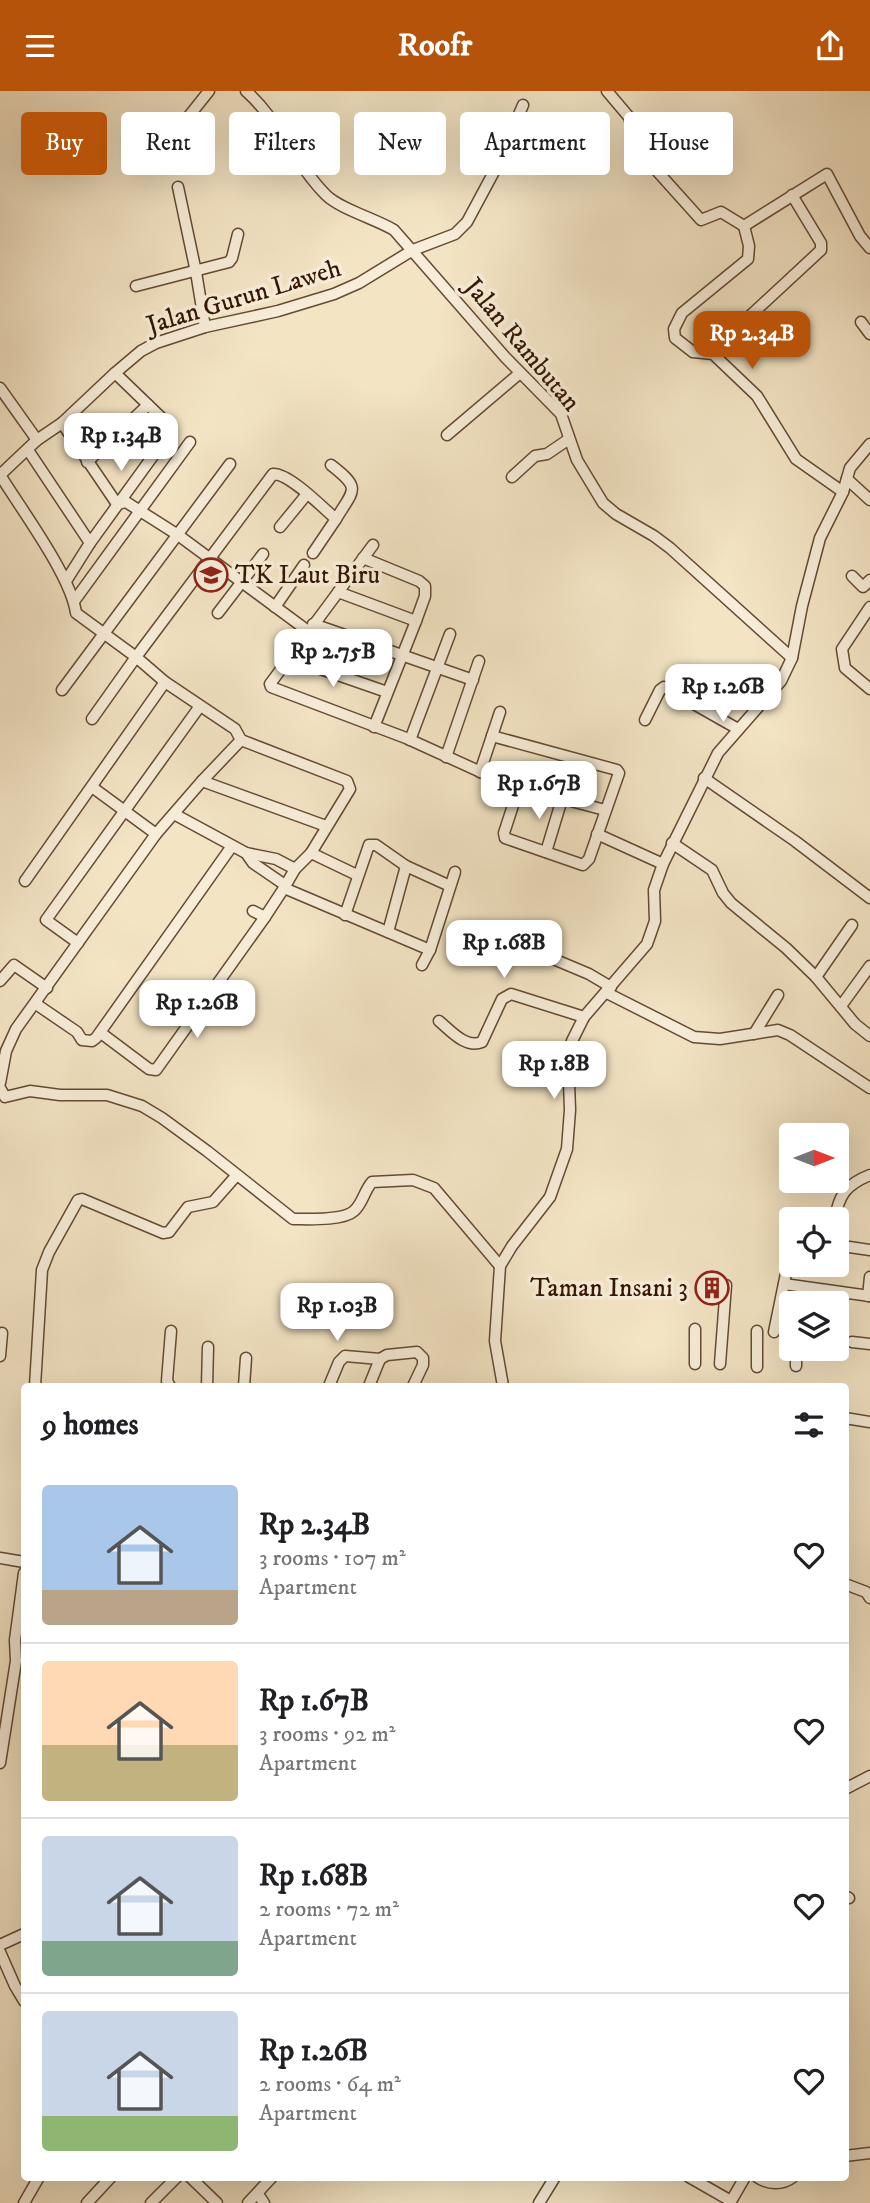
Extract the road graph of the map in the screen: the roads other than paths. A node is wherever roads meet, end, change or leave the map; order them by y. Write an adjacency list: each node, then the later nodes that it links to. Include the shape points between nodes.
1 (209, 91): 5 (street)
2 (246, 91): 11 (street, Jalan Rambutan, via 260,103 328,198 394,230)
3 (607, 91): 8 (street, via 629,117 639,151 700,219 722,212)
4 (523, 105): 11 (street, Jalan Gurun Laweh, via 467,222 456,234)
5 (191, 112)
6 (178, 187): 12 (street)
7 (792, 195): 8 (street); 10 (street, via 827,174); 17 (street, via 821,250)
8 (744, 226): 17 (street, via 748,259 682,313 674,329 686,349)
9 (238, 233): 12 (street, via 231,261)
10 (870, 248)
11 (413, 250): 15 (street, Jalan Gurun Laweh, via 334,294); 19 (street, Jalan Rambutan)
12 (196, 272): 13 (street); 15 (street)
13 (136, 286)
14 (861, 322): 16 (street)
15 (205, 327): 18 (street, Jalan Gurun Laweh, via 156,343)
16 (870, 334)
17 (709, 353): 35 (street, via 757,396 796,459)
18 (115, 373): 21 (street); 22 (street, Jalan Gurun Laweh)
19 (520, 373): 23 (street); 24 (street, Jalan Rambutan, via 561,414)
20 (0, 388): 25 (street)
21 (148, 405): 29 (street); 38 (street, via 171,431)
22 (62, 423): 25 (street, Jalan Gurun Laweh); 29 (street)
23 (447, 435)
24 (569, 439): 33 (street, via 536,456); 66 (street, Jalan Rambutan, via 603,503 670,548)
25 (37, 440): 28 (street, Jalan Gurun Laweh)
26 (190, 442): 39 (street)
27 (870, 444): 34 (street, via 855,460)
28 (28, 450): 32 (street, Jalan Gurun Laweh); 43 (street)
29 (87, 461): 38 (street)
30 (230, 464): 42 (street)
31 (331, 465): 40 (street, via 353,485)
32 (0, 475): 51 (street)
33 (512, 477)
34 (847, 479): 35 (street); 37 (street)
35 (843, 492): 66 (street, via 816,549)
36 (307, 494): 40 (street); 41 (street); 48 (street, via 280,474 273,474)
37 (870, 500)
38 (117, 504): 39 (street, via 126,502); 43 (street)
39 (141, 511): 42 (street); 55 (street)
40 (336, 519): 45 (street)
41 (280, 527)
42 (178, 535): 48 (street); 61 (street)
43 (90, 543): 51 (street)
44 (373, 545): 47 (street)
45 (313, 553)
46 (263, 554): 52 (street)
47 (363, 558): 54 (street); 59 (street, via 424,583 425,596)
48 (208, 559): 52 (street); 64 (street)
49 (304, 565): 56 (street)
50 (852, 576): 53 (street)
51 (66, 581): 55 (street)
52 (241, 582): 56 (street); 58 (street)
53 (868, 587)
54 (338, 591): 59 (street); 60 (street)
55 (75, 600): 61 (street, via 76,613)
56 (275, 607): 60 (street)
57 (870, 607): 72 (street, via 842,649 845,667)
58 (218, 613)
59 (416, 621): 63 (street)
60 (311, 627): 63 (street); 65 (street)
61 (103, 633): 64 (street); 71 (street)
62 (450, 634): 68 (street)
63 (402, 656): 68 (street); 73 (street)
64 (136, 657): 70 (street); 76 (street)
65 (289, 658): 73 (street); 78 (street, via 271,687)
66 (792, 658): 79 (street, via 770,696)
67 (478, 661): 69 (street)
68 (437, 668): 69 (street); 82 (street)
69 (473, 680): 83 (street)
70 (165, 682): 74 (street); 89 (street)
71 (62, 689)
72 (870, 689)
73 (387, 692): 78 (street)
74 (200, 706): 81 (street, via 235,729); 92 (street)
75 (500, 712): 80 (street)
76 (92, 719)
77 (645, 720): 79 (street, via 664,687)
78 (374, 727): 82 (street)
79 (738, 729): 86 (street)
80 (492, 736): 84 (street); 93 (street, via 617,770)
81 (241, 740): 87 (street); 95 (street, via 347,781 350,789)
82 (410, 740): 83 (street)
83 (446, 757): 84 (street)
84 (480, 772): 85 (street)
85 (494, 778)
86 (704, 778): 98 (street); 111 (street)
87 (202, 781): 94 (street); 95 (street)
88 (508, 784): 90 (street)
89 (92, 787): 92 (street); 108 (street)
90 (519, 787): 91 (street); 100 (street, via 505,838)
91 (562, 799): 93 (street); 100 (street)
92 (125, 809): 96 (street); 118 (street, via 46,920)
93 (605, 810): 97 (street)
94 (174, 814): 96 (street); 99 (street)
95 (326, 827): 102 (street)
96 (156, 834): 118 (street)
97 (597, 834): 100 (street, via 583,865); 103 (street)
98 (672, 843): 103 (street); 122 (street, via 712,870 731,903)
99 (232, 846): 101 (street); 131 (street)
100 (546, 852)
101 (246, 853): 105 (street, via 276,859); 109 (street)
102 (311, 853): 105 (street); 107 (street)
103 (663, 864): 125 (street, via 654,890 651,935)
104 (405, 866): 107 (street, via 373,844 366,848); 110 (street); 116 (street)
105 (295, 869): 109 (street)
106 (455, 872): 110 (street)
107 (357, 875): 113 (street)
108 (25, 881)
109 (285, 886): 113 (street); 114 (street)
110 (450, 886): 119 (street)
111 (870, 898)
112 (253, 911): 114 (street)
113 (345, 915): 116 (street)
114 (265, 917): 131 (street, via 156,1070)
115 (852, 925): 122 (street)
116 (388, 932): 119 (street)
117 (513, 942): 125 (street, via 589,974)
118 (78, 943): 124 (street)
119 (430, 950): 120 (street)
120 (422, 965)
121 (870, 966): 128 (street)
122 (816, 977): 128 (street)
123 (0, 981): 124 (street, via 14,965)
124 (47, 988): 127 (street)
125 (609, 990): 129 (street); 132 (street, via 694,1037)
126 (778, 995): 132 (street)
127 (36, 1004): 131 (street, via 82,1040 92,1041); 135 (street, via 11,1039)
128 (841, 1006): 133 (street)
129 (584, 1017): 130 (street, via 511,994 502,999 477,1044 467,1043); 141 (street, via 568,1056 569,1134 556,1182)
130 (439, 1021)
131 (101, 1033)
132 (754, 1034): 134 (street, via 778,1030 790,1035)
133 (869, 1034)
134 (870, 1089)
135 (1, 1090): 137 (street, via 5,1097 30,1091 118,1097 162,1118)
136 (870, 1175): 138 (street, via 853,1183)
137 (236, 1176): 141 (street, via 293,1219 343,1217 354,1211 372,1182 413,1180 434,1188); 163 (street, via 213,1202 188,1207 163,1233 78,1201 42,1270)
138 (837, 1207)
139 (849, 1247): 140 (street)
140 (870, 1250)
141 (500, 1266): 170 (street, via 495,1341)
142 (785, 1277): 144 (street)
143 (870, 1277): 146 (street)
144 (784, 1284): 146 (street); 150 (street)
145 (726, 1285): 160 (street)
146 (869, 1296)
147 (695, 1329): 159 (street)
148 (171, 1331): 164 (street)
149 (757, 1331): 162 (street)
150 (774, 1332)
151 (2, 1333): 155 (street)
152 (852, 1342): 153 (street)
153 (870, 1344)
154 (208, 1347): 165 (street)
155 (0, 1356)
156 (246, 1358): 166 (street)
157 (380, 1359): 167 (street, via 345,1356); 168 (street); 169 (street, via 417,1352 423,1365)
158 (796, 1361): 161 (street)
159 (695, 1364)
160 (720, 1364)
161 (796, 1366)
162 (757, 1367)
163 (35, 1383)
164 (168, 1383)
165 (207, 1383)
166 (244, 1383)
167 (330, 1383)
168 (370, 1383)
169 (414, 1383)
170 (502, 1383)
171 (849, 1419): 172 (street)
172 (870, 1422)
173 (0, 1558): 174 (street)
174 (21, 1562)
175 (849, 1586): 176 (street)
176 (870, 1598)
177 (20, 1640): 178 (street)
178 (0, 1763)
179 (870, 1776): 180 (street)
180 (849, 1787)
181 (21, 1935): 182 (street)
182 (0, 1945)
183 (0, 1953): 184 (street)
184 (21, 1996)
185 (870, 2153): 186 (street)
186 (849, 2156)
187 (38, 2181): 200 (street)
188 (107, 2181): 201 (street)
189 (173, 2181): 202 (street)
190 (194, 2181): 198 (street)
191 (270, 2181): 197 (street)
192 (553, 2181): 204 (street)
193 (696, 2181): 199 (street)
194 (743, 2181): 199 (street)
195 (767, 2181): 196 (street)
196 (788, 2181)
197 (261, 2199): 203 (street)
198 (211, 2201)
199 (731, 2202)
200 (24, 2203)
201 (87, 2203)
202 (151, 2203)
203 (248, 2203)
204 (539, 2203)

